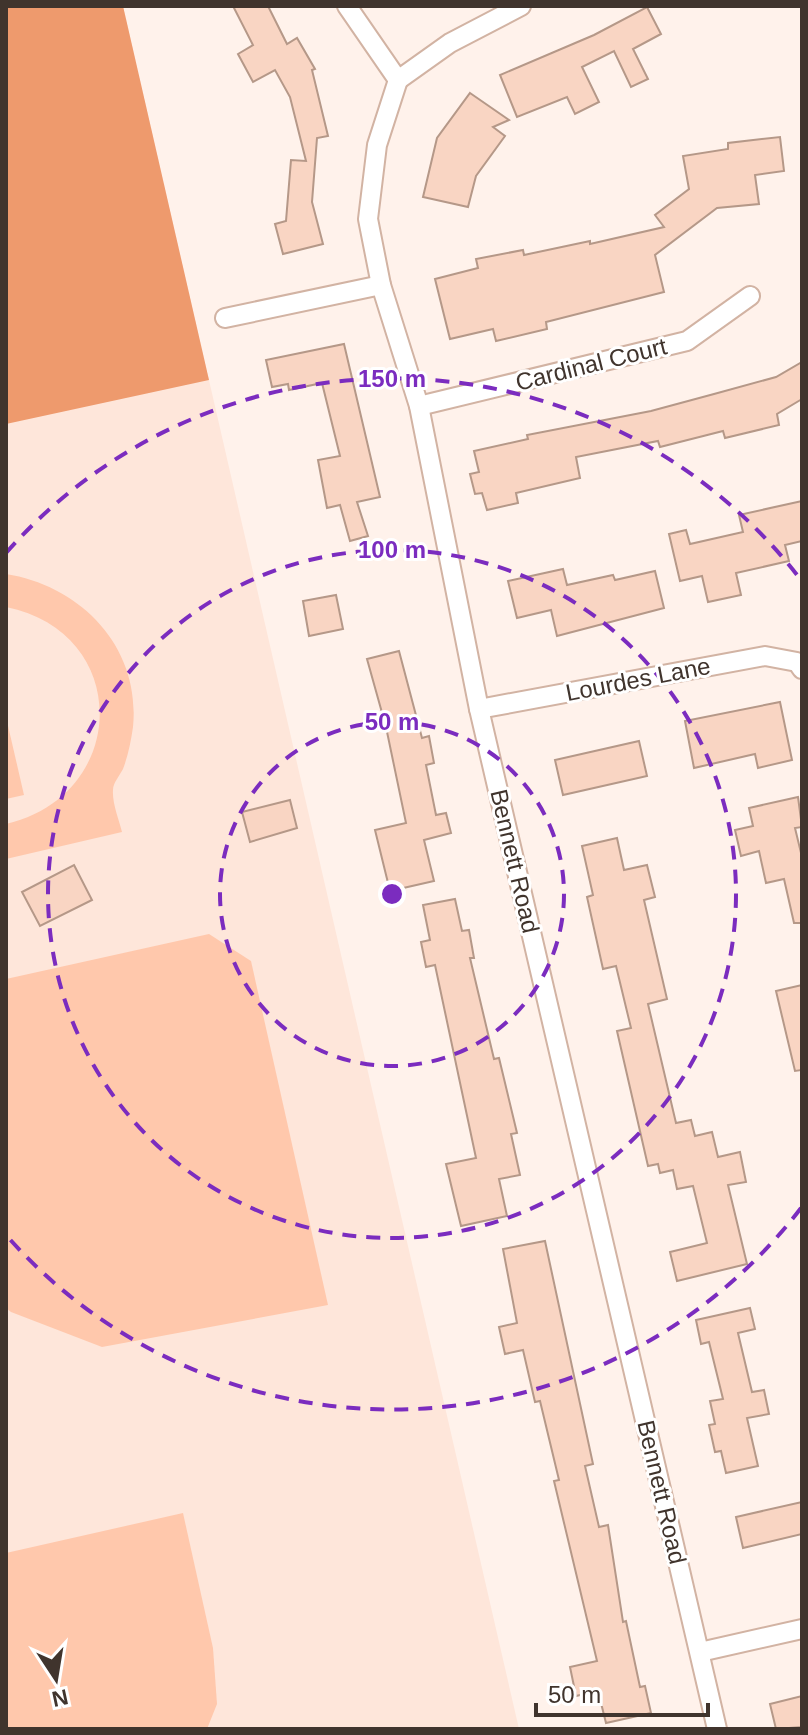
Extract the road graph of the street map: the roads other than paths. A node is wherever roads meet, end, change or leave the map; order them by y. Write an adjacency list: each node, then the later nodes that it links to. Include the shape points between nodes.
1 (347, 6): 3 (street)
2 (521, 6): 3 (street, via 450,43)
3 (398, 80): 4 (street, Bennett Road, via 377,145 368,219)
4 (381, 285): 6 (street); 7 (street, Bennett Road)
5 (750, 296): 7 (street, Cardinal Court, via 687,341)
6 (225, 318)
7 (419, 406): 9 (street, Bennett Road)
8 (800, 666): 9 (street, Lourdes Lane, via 765,656)
9 (479, 709): 11 (street, Bennett Road)
10 (802, 1629): 11 (street)
11 (700, 1652): 12 (street, Bennett Road)
12 (717, 1729)

